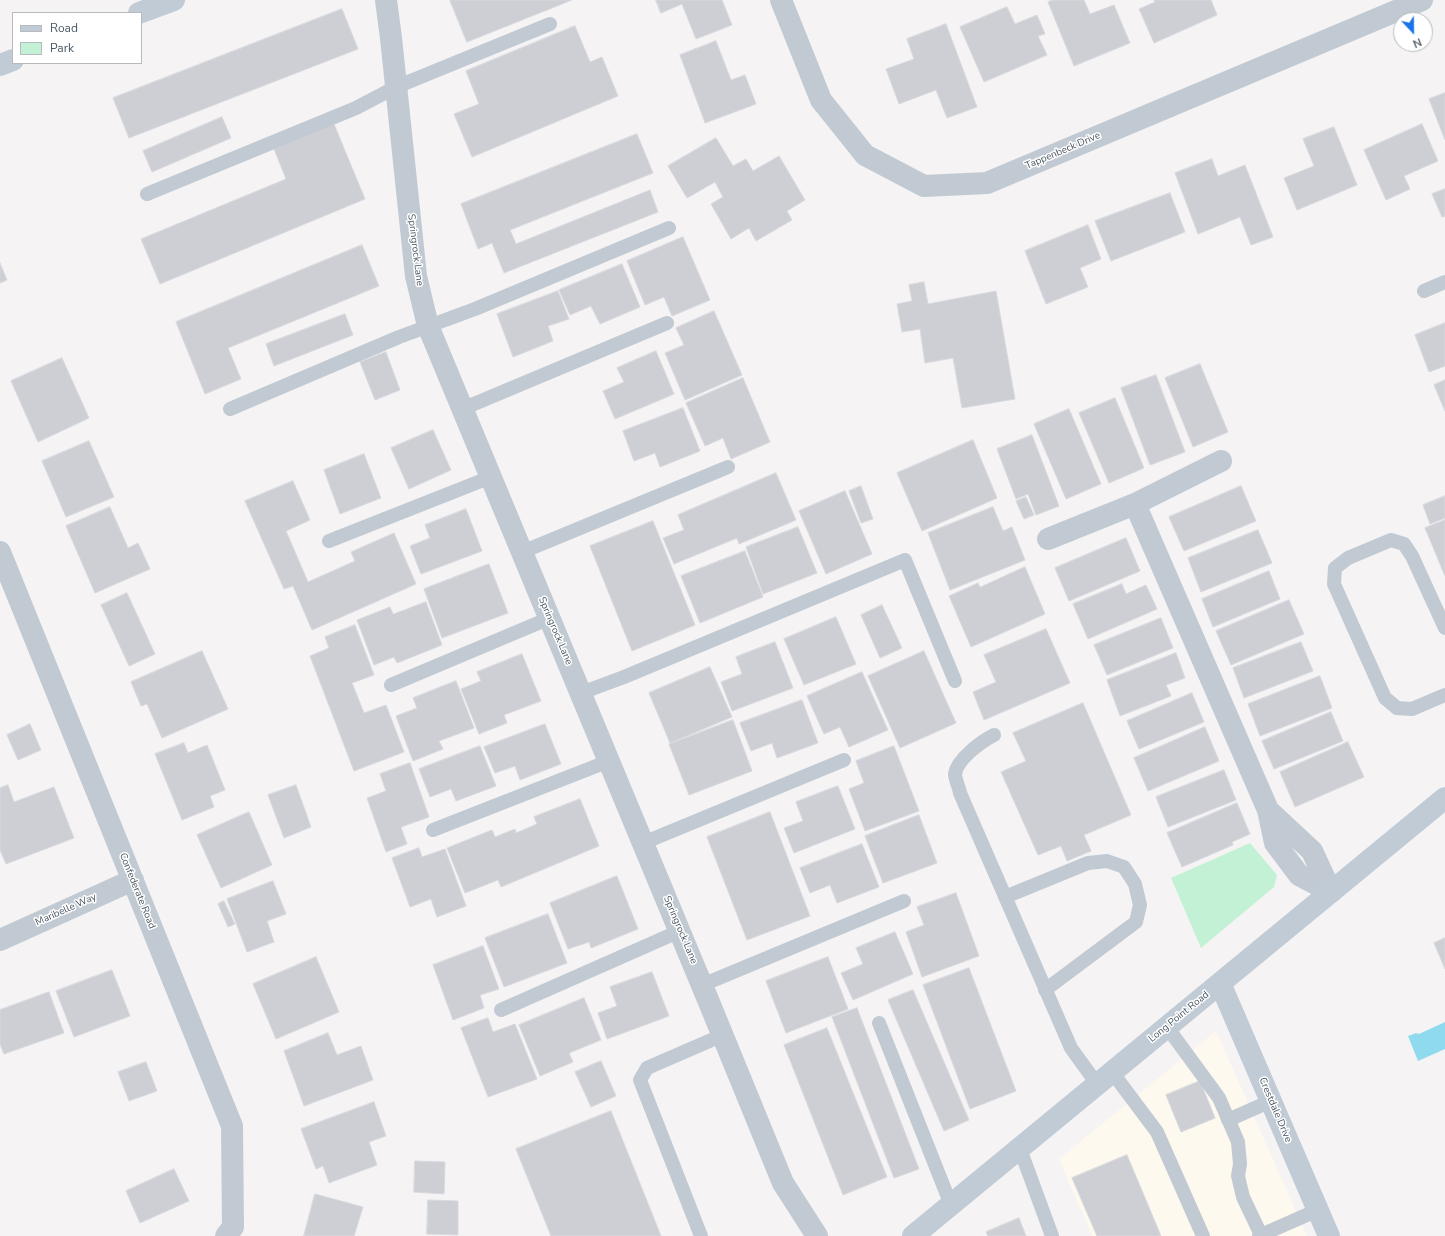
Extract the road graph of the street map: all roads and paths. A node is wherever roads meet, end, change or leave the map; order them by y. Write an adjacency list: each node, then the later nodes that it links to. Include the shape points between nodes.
1 (174, 0): 5 (main road)
2 (386, 0): 9 (street, Springrock Lane)
3 (781, 0): 4 (street, Tappenbeck Drive, via 821,100 865,156 924,186 987,183)
4 (1422, 0)
5 (142, 12)
6 (550, 24): 9 (lane)
7 (12, 60): 8 (main road)
8 (0, 65)
9 (396, 87): 10 (lane, via 356,108); 15 (street, Springrock Lane, via 416,276)
10 (147, 194)
11 (668, 228): 15 (lane, via 475,309)
12 (1445, 282): 13 (lane)
13 (1424, 291)
14 (668, 323): 17 (lane)
15 (428, 326): 16 (lane); 17 (street, Springrock Lane)
16 (230, 409)
17 (462, 409): 20 (street, Springrock Lane)
18 (1220, 461): 21 (street)
19 (728, 467): 25 (lane)
20 (491, 477): 23 (lane); 25 (street, Springrock Lane)
21 (1135, 504): 22 (street); 39 (street, via 1268,810 1275,843 1298,875)
22 (1048, 538)
23 (329, 541)
24 (0, 552): 38 (street, Confederate Road)
25 (522, 552): 26 (street, Springrock Lane)
26 (550, 618): 29 (lane); 30 (street, Springrock Lane)
27 (1445, 628): 31 (lane, via 1404,544 1391,540 1348,558 1336,568 1334,584 1385,698 1397,708 1412,709)
28 (955, 681): 30 (lane, via 905,560 632,674)
29 (392, 685)
30 (580, 693): 33 (street, Springrock Lane)
31 (1445, 695)
32 (994, 735): 40 (lane, via 962,759 955,774 960,793)
33 (609, 760): 36 (lane); 37 (street, Springrock Lane)
34 (844, 760): 37 (lane)
35 (1445, 798): 39 (main road, Long Point Road)
36 (433, 830)
37 (643, 843): 42 (street, Springrock Lane)
38 (133, 880): 43 (street, Maribelle Way); 57 (street, Confederate Road, via 232,1126 233,1227)
39 (1331, 892): 44 (main road, Long Point Road)
40 (1006, 897): 46 (lane); 46 (lane, via 1088,863 1107,861 1124,867 1135,884 1140,905 1136,922)
41 (904, 900): 45 (lane)
42 (680, 931): 45 (street, Springrock Lane); 47 (lane)
43 (0, 940)
44 (1220, 983): 49 (main road, Long Point Road); 52 (main road, Crestdale Drive)
45 (702, 985): 50 (street, Springrock Lane)
46 (1045, 990): 51 (lane, via 1071,1048)
47 (501, 1010)
48 (879, 1023): 55 (lane)
49 (1167, 1027): 51 (main road, Long Point Road); 53 (lane, via 1219,1098)
50 (723, 1035): 58 (lane, via 647,1068 640,1080); 59 (street, Springrock Lane, via 783,1183)
51 (1105, 1078): 54 (main road, Long Point Road); 62 (lane, via 1157,1132)
52 (1271, 1101): 53 (lane); 56 (main road, Crestdale Drive)
53 (1228, 1120): 63 (lane, via 1238,1142 1238,1176 1243,1197)
54 (1020, 1149): 55 (main road, Long Point Road); 61 (lane)
55 (951, 1205): 60 (main road, Long Point Road)
56 (1318, 1210): 63 (lane); 64 (main road, Crestdale Drive)
57 (226, 1236)
58 (700, 1236)
59 (817, 1236)
60 (913, 1236)
61 (1052, 1236)
62 (1203, 1236)
63 (1260, 1236)
64 (1329, 1236)

